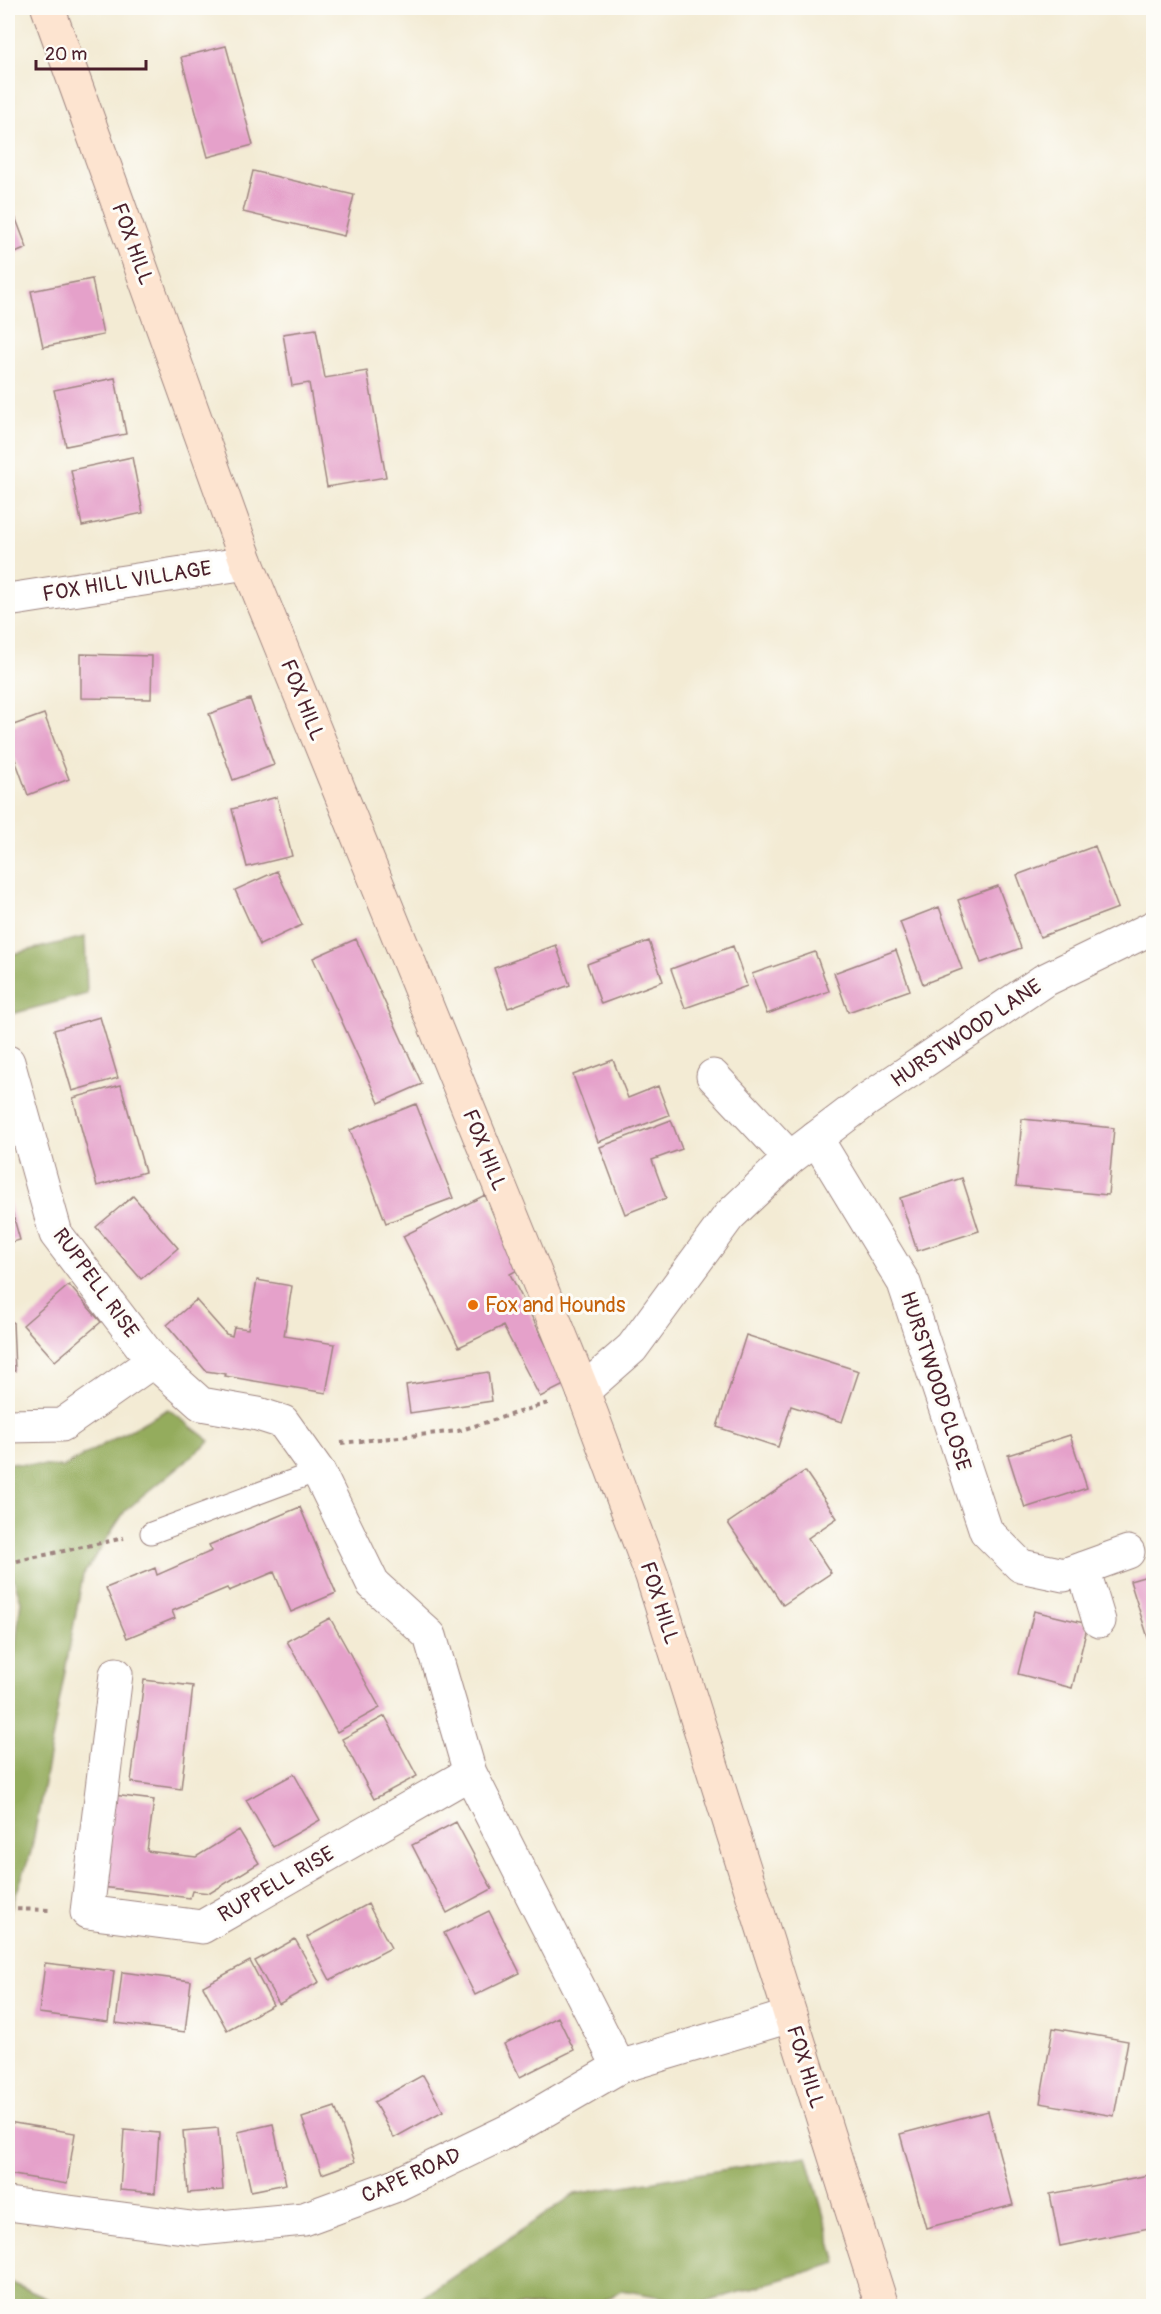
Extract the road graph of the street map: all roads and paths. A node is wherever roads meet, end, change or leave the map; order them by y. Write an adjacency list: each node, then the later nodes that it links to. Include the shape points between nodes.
1 (48, 8): 2 (main road, FOX HILL)
2 (247, 563): 3 (street, FOX HILL VILLAGE); 10 (main road, FOX HILL)
3 (8, 600)
4 (1154, 927): 7 (street, HURSTWOOD LANE, via 1043,981)
5 (8, 1062): 9 (street, RUPPELL RISE, via 56,1234)
6 (713, 1076): 8 (street)
7 (816, 1138): 8 (street, HURSTWOOD LANE); 16 (street, HURSTWOOD CLOSE, via 904,1283 986,1531 1020,1566 1064,1575)
8 (790, 1158): 10 (street, HURSTWOOD LANE, via 729,1216 632,1348)
9 (153, 1361): 11 (street, via 62,1425); 12 (street, RUPPELL RISE, via 201,1404 283,1422)
10 (583, 1391): 12 (path, via 458,1431 338,1443); 22 (main road, FOX HILL, via 652,1576)
11 (8, 1426)
12 (318, 1471): 13 (lane); 19 (street, RUPPELL RISE, via 374,1584 430,1636)
13 (151, 1533): 15 (path)
14 (1128, 1552): 16 (street, HURSTWOOD CLOSE)
15 (8, 1563)
16 (1083, 1568): 17 (street)
17 (1099, 1621)
18 (116, 1674): 21 (street)
19 (470, 1773): 21 (street, RUPPELL RISE, via 202,1927); 23 (street, RUPPELL RISE)
20 (8, 1909): 21 (path)
21 (87, 1912)
22 (790, 2016): 23 (street, CAPE ROAD); 25 (main road, FOX HILL)
23 (619, 2067): 24 (street, CAPE ROAD, via 514,2128 394,2186 304,2219 199,2229)
24 (8, 2204)
25 (882, 2307)

